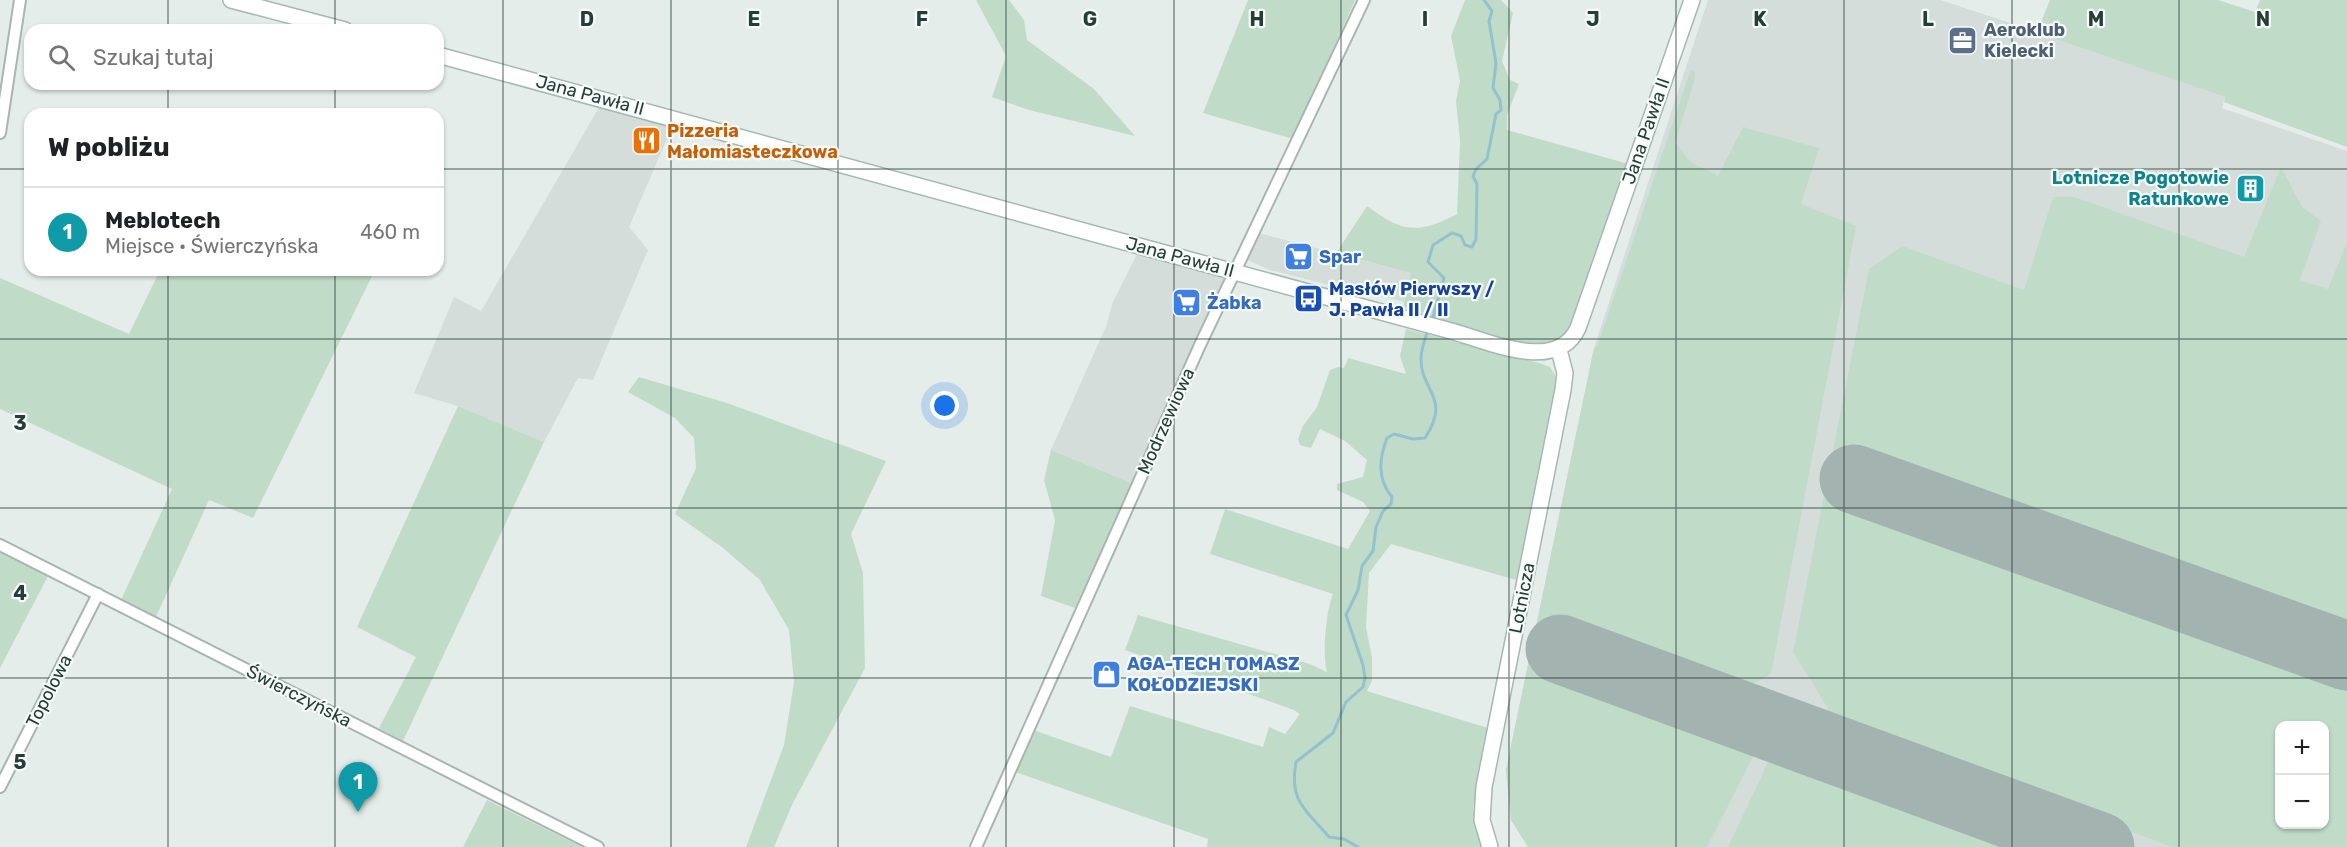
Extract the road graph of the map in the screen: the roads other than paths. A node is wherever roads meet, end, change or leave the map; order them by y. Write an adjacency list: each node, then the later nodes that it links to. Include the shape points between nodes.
1 (20, 0): 7 (street)
2 (231, 0): 5 (main road)
3 (1364, 0): 8 (street, Modrzewiowa)
4 (1692, 0): 9 (main road, Jana Pawła II, via 1578,328 1570,342)
5 (322, 24)
6 (444, 57): 8 (main road, Jana Pawła II)
7 (0, 133)
8 (1236, 272): 9 (main road, Jana Pawła II, via 1535,353); 14 (street, Modrzewiowa)
9 (1559, 350): 15 (main road, Lotnicza, via 1565,373 1563,390 1483,796 1482,820)
10 (0, 545): 11 (street, Świerczyńska)
11 (98, 594): 12 (street, Topolowa); 13 (street, Świerczyńska)
12 (0, 787)
13 (598, 847)
14 (976, 847)
15 (1490, 847)

